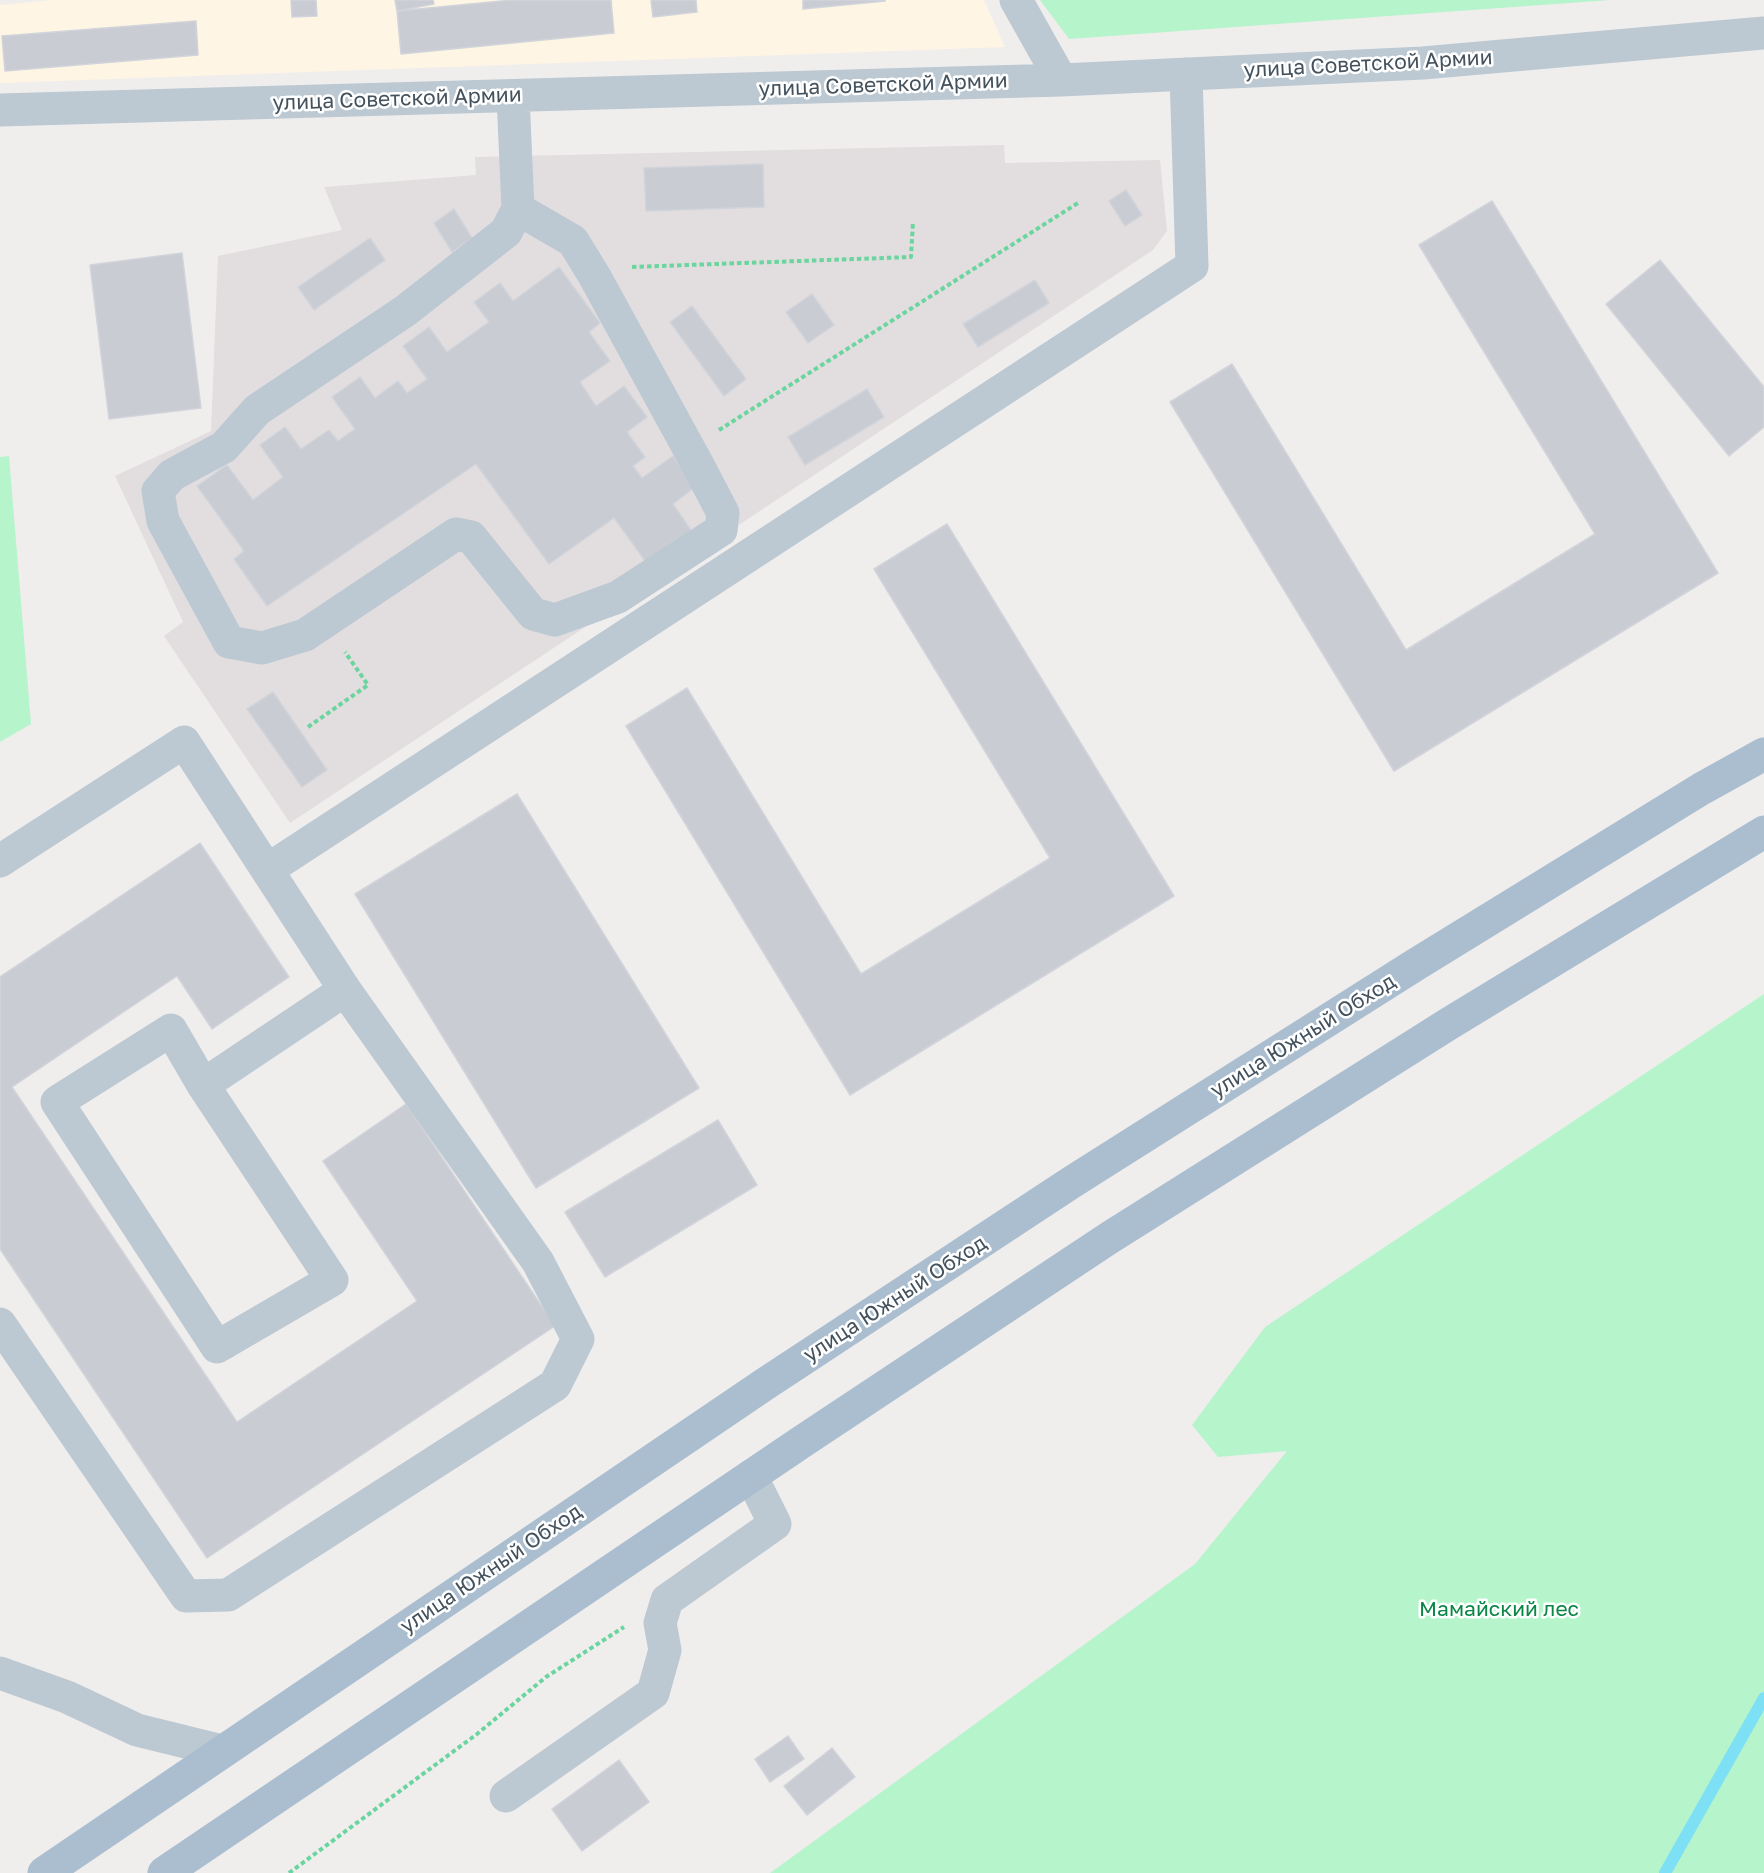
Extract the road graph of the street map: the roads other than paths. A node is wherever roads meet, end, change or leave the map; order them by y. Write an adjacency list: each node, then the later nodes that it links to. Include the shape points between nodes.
1 (1016, 0): 4 (street)
2 (1764, 33): 3 (street, улица Советской Армии, via 1423,63)
3 (1186, 74): 4 (street, улица Советской Армии); 11 (street, via 1192,267)
4 (1061, 80): 5 (street, улица Советской Армии)
5 (513, 96): 6 (street, улица Советской Армии); 7 (street)
6 (0, 110)
7 (518, 209): 7 (street, via 573,241 723,513 721,530 618,597 555,620 534,614 471,537 456,534 304,634 262,648 229,642 163,521 158,491 172,475 224,447 257,410 405,311 506,232)
8 (1764, 754): 17 (main road, улица Южный Обход, via 1415,965 1072,1182)
9 (1764, 832): 15 (main road, via 1450,1023 1109,1238)
10 (0, 861): 11 (street, via 184,742)
11 (267, 870): 12 (street)
12 (345, 990): 13 (street); 14 (street, via 538,1262 578,1339 555,1385 228,1596 186,1596)
13 (203, 1085): 13 (street, via 171,1030 57,1102 217,1347 332,1280)
14 (0, 1324)
15 (751, 1476): 18 (street, via 775,1524 667,1600 660,1623 665,1650 652,1693); 20 (main road)
16 (0, 1672): 17 (street, via 67,1697 137,1730)
17 (222, 1751): 19 (main road, улица Южный Обход)
18 (506, 1796)
19 (44, 1873)
20 (164, 1873)

